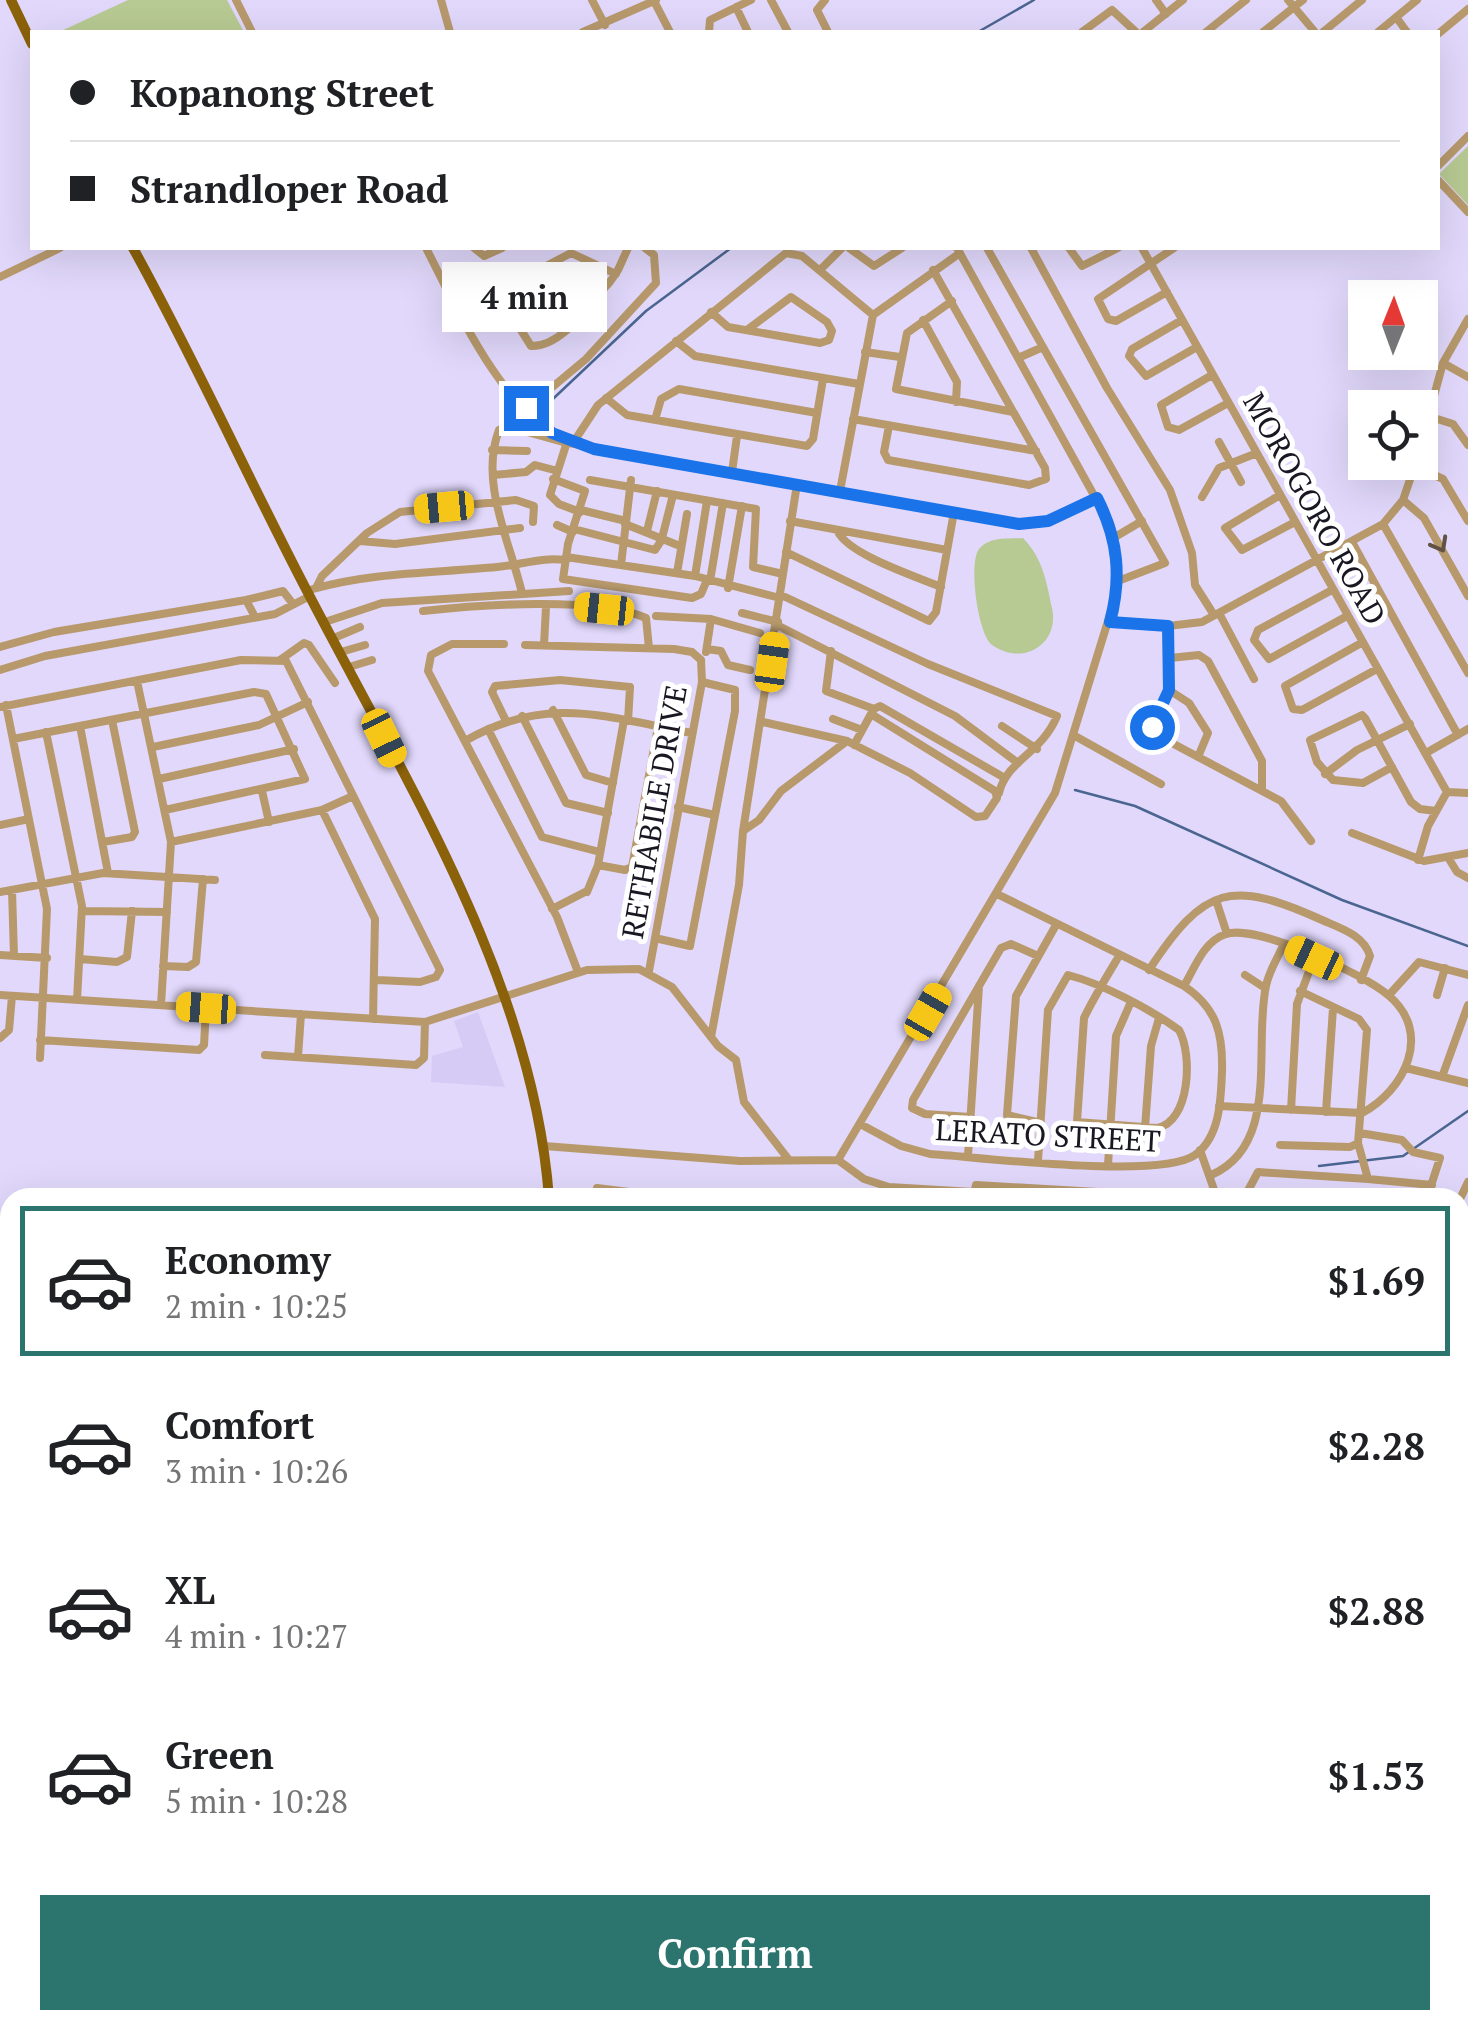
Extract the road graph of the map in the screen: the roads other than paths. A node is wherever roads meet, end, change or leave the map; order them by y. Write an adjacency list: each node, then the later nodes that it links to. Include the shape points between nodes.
1 (10, 0): 39 (main road)
2 (236, 0): 21 (street)
3 (440, 0): 22 (street)
4 (592, 0): 20 (street)
5 (750, 0): 16 (street)
6 (772, 0): 27 (street)
7 (825, 0): 28 (street, via 817,10)
8 (1156, 0): 18 (street)
9 (1183, 0): 18 (street)
10 (1246, 0): 32 (street)
11 (1303, 0): 15 (street)
12 (1362, 0): 35 (street)
13 (1417, 0): 19 (street)
14 (655, 1): 20 (street); 24 (street)
15 (1291, 4): 33 (street); 34 (street)
16 (736, 7): 25 (street, via 709,21); 26 (street)
17 (1468, 9): 38 (street)
18 (1166, 14): 31 (street)
19 (1396, 17): 36 (street); 37 (street)
20 (605, 26): 23 (street)
21 (251, 30)
22 (449, 30)
23 (590, 30)
24 (669, 30)
25 (709, 30)
26 (747, 30)
27 (787, 30)
28 (827, 30)
29 (1085, 30): 30 (street, via 1112,10)
30 (1134, 30)
31 (1146, 30)
32 (1208, 30)
33 (1266, 30)
34 (1313, 30)
35 (1325, 30)
36 (1380, 30)
37 (1406, 30)
38 (1440, 32)
39 (30, 40)
40 (1468, 136): 41 (street)
41 (1440, 164)
42 (1440, 182): 43 (street)
43 (1468, 212)
44 (56, 250): 64 (street)
45 (134, 250): 166 (main road)
46 (427, 250): 91 (street, via 476,344)
47 (627, 250): 63 (street)
48 (649, 250): 91 (street, via 659,278 586,359)
49 (788, 250): 61 (street); 69 (street)
50 (844, 250): 61 (street)
51 (849, 250): 52 (street, via 874,266)
52 (899, 250)
53 (959, 250): 62 (street); 81 (street)
54 (988, 250): 77 (street)
55 (1032, 250): 177 (street, via 1170,490 1192,553 1195,586)
56 (1070, 250): 57 (street, via 1082,266)
57 (1114, 250)
58 (1143, 250): 60 (street, MOROGORO ROAD)
59 (1171, 250): 60 (street)
60 (1151, 265): 65 (street, MOROGORO ROAD); 65 (street, via 1100,294 1108,317 1119,320)
61 (820, 270): 70 (street)
62 (934, 270): 66 (street); 70 (street)
63 (616, 274): 67 (street); 67 (street, via 571,253 498,290 534,348 560,337)
64 (0, 278)
65 (1167, 292): 73 (street, MOROGORO ROAD)
66 (952, 301): 72 (street); 92 (street)
67 (590, 303): 68 (street, via 572,292)
68 (546, 304)
69 (711, 312): 74 (street, via 725,326); 76 (street)
70 (872, 315): 79 (street)
71 (1468, 319): 75 (street)
72 (923, 320): 80 (street, via 908,333); 89 (street, via 957,382)
73 (1182, 320): 78 (street, MOROGORO ROAD); 78 (street, via 1129,356 1144,376)
74 (747, 330): 74 (street, via 823,343 832,328 791,297)
75 (1465, 330): 82 (street)
76 (676, 340): 85 (street, via 695,356); 88 (street)
77 (1043, 346): 81 (street); 133 (street)
78 (1197, 348): 83 (street, MOROGORO ROAD)
79 (865, 352): 80 (street); 86 (street)
80 (900, 357): 89 (street, via 897,390)
81 (1018, 358): 123 (street)
82 (1443, 363): 84 (street); 87 (street)
83 (1212, 375): 90 (street, MOROGORO ROAD); 90 (street, via 1162,404 1168,427 1181,429)
84 (1468, 377)
85 (823, 379): 86 (street); 93 (street)
86 (859, 384): 94 (street)
87 (1435, 390)
88 (606, 398): 96 (street, via 621,413); 100 (street)
89 (956, 402): 92 (street)
90 (1228, 403): 105 (street, MOROGORO ROAD)
91 (526, 408): 100 (street)
92 (1013, 412): 104 (street)
93 (816, 413): 96 (street, via 679,389 662,398); 98 (street, via 807,446)
94 (853, 419): 97 (street); 118 (street)
95 (1438, 419): 101 (street, via 1453,424)
96 (655, 420): 98 (street)
97 (889, 426): 104 (street); 104 (street, via 886,459 944,471 1037,486 1047,473)
98 (737, 436): 108 (street)
99 (1219, 442): 106 (street)
100 (569, 443): 102 (street, via 504,426); 108 (street); 111 (street)
101 (1468, 445)
102 (492, 450): 103 (street); 110 (street)
103 (527, 451)
104 (1036, 451)
105 (1257, 454): 106 (street); 120 (street, MOROGORO ROAD)
106 (1231, 463): 114 (street); 122 (street, via 1216,471)
107 (526, 472): 110 (street); 111 (street, via 535,465); 116 (street)
108 (732, 472): 117 (street)
109 (1438, 474): 134 (street)
110 (493, 475): 126 (street)
111 (553, 475): 129 (street, via 550,497); 129 (street, via 586,491)
112 (590, 480): 115 (street)
113 (1410, 480): 124 (street)
114 (1241, 482)
115 (630, 483): 119 (street); 136 (street)
116 (528, 484)
117 (797, 484): 118 (street); 132 (street)
118 (840, 491): 130 (street)
119 (657, 492): 121 (street); 143 (street)
120 (1280, 495): 137 (street, MOROGORO ROAD); 137 (street, via 1224,528 1242,550)
121 (673, 496): 125 (street); 146 (street)
122 (1202, 496)
123 (1097, 498): 130 (street, via 1036,524); 145 (street)
124 (1403, 500): 138 (street); 169 (street, one-way to 169, via 1424,518)
125 (707, 501): 127 (street); 159 (street)
126 (498, 502): 135 (street, via 530,504); 142 (street); 148 (street, via 400,512)
127 (724, 503): 128 (street); 160 (street)
128 (742, 506): 158 (street, via 758,512 753,567); 162 (street)
129 (580, 511): 136 (street); 141 (street)
130 (954, 512): 151 (street)
131 (686, 514): 150 (street)
132 (790, 521): 144 (street); 152 (street)
133 (1142, 521): 145 (street); 161 (street, via 1165,565)
134 (1468, 521)
135 (533, 522)
136 (626, 522): 143 (street); 147 (street)
137 (1295, 522): 154 (street, MOROGORO ROAD)
138 (1384, 524): 149 (street); 208 (street)
139 (557, 525): 141 (street)
140 (520, 528): 142 (street)
141 (573, 530): 147 (street); 153 (street)
142 (505, 531): 148 (street); 155 (street)
143 (647, 531): 146 (street)
144 (838, 532): 151 (street); 163 (street, via 864,553)
145 (1114, 537): 161 (street)
146 (663, 538): 147 (street, via 657,550); 150 (street)
147 (624, 540): 156 (street)
148 (360, 542): 166 (street)
149 (1352, 542): 154 (street); 239 (street)
150 (680, 546): 157 (street)
151 (948, 550): 163 (street)
152 (786, 552): 158 (street); 163 (street, via 926,621 935,616)
153 (566, 558): 155 (street); 156 (street); 170 (street, via 566,580)
154 (1316, 560): 164 (street, MOROGORO ROAD); 177 (street)
155 (516, 564): 166 (street, via 359,578); 167 (street)
156 (621, 565): 157 (street)
157 (680, 574): 159 (street); 170 (street)
158 (783, 574): 168 (street)
159 (695, 576): 160 (street)
160 (708, 581): 162 (street); 170 (street, via 697,598)
161 (1118, 581): 183 (street)
162 (728, 588): 168 (street)
163 (941, 588)
164 (1332, 590): 179 (street, MOROGORO ROAD); 179 (street, via 1258,630 1254,640 1269,659)
165 (568, 591): 167 (street)
166 (311, 592): 172 (street); 174 (main road)
167 (522, 593): 182 (street, via 382,604)
168 (781, 596): 184 (street); 247 (street, via 1057,716)
169 (1468, 596)
170 (678, 598)
171 (246, 600): 172 (street, via 284,591); 180 (street); 194 (street)
172 (293, 604): 180 (street)
173 (546, 606): 175 (street); 191 (street); 195 (street, via 643,616)
174 (317, 610): 182 (main road); 198 (main road)
175 (423, 611)
176 (742, 613): 184 (street)
177 (1216, 614): 185 (street); 209 (street)
178 (656, 616): 181 (street)
179 (1348, 616): 189 (street, MOROGORO ROAD)
180 (255, 617): 206 (street)
181 (711, 618): 187 (street); 196 (street)
182 (326, 622): 188 (main road)
183 (1110, 622): 185 (street); 240 (street)
184 (778, 624): 197 (street); 227 (street)
185 (1168, 626): 199 (street)
186 (360, 628): 188 (street)
187 (760, 633)
188 (334, 638): 198 (main road)
189 (1363, 642): 205 (street, MOROGORO ROAD); 205 (street, via 1285,686 1284,693 1300,711)
190 (504, 644): 243 (street, via 452,644 428,663)
191 (544, 644): 193 (street); 195 (street)
192 (365, 645): 198 (street)
193 (525, 645)
194 (0, 647)
195 (649, 648): 202 (street, via 684,650)
196 (707, 649): 202 (street); 207 (street)
197 (831, 651): 218 (street, via 825,690); 252 (street, via 966,723)
198 (339, 653): 203 (street); 204 (main road); 315 (main road)
199 (1170, 658): 213 (street); 261 (street, via 1199,654 1208,661 1262,761)
200 (280, 660): 203 (street, via 304,643); 210 (street, via 241,660); 214 (street)
201 (372, 660): 204 (street)
202 (701, 660): 212 (street, RETHABILE DRIVE)
203 (322, 662): 211 (street)
204 (349, 667): 315 (main road)
205 (1378, 668): 228 (street, MOROGORO ROAD)
206 (0, 670)
207 (750, 670)
208 (1468, 674)
209 (1254, 679)
210 (137, 681): 215 (street); 219 (street)
211 (335, 682)
212 (702, 682): 217 (street, via 735,690); 237 (street, RETHABILE DRIVE)
213 (1169, 690): 251 (street, via 1189,703 1207,730 1209,740); 251 (street, via 1152,732)
214 (308, 702): 222 (street); 266 (street)
215 (3, 706): 241 (street)
216 (553, 710): 221 (street); 225 (street); 259 (street, via 586,775)
217 (734, 710): 220 (street); 236 (street)
218 (872, 712): 234 (street); 256 (street, via 880,706); 264 (street)
219 (146, 713): 222 (street, via 258,691); 224 (street); 245 (street)
220 (746, 713)
221 (522, 716): 226 (street); 273 (street, via 566,804)
222 (278, 717): 245 (street); 246 (street)
223 (833, 719): 234 (street)
224 (112, 720): 229 (street); 284 (street, via 135,832)
225 (626, 720): 226 (street, via 630,686 560,680 495,686); 231 (street); 259 (street)
226 (506, 721): 232 (street)
227 (764, 722): 244 (street); 279 (street)
228 (1410, 724): 242 (street); 248 (street, MOROGORO ROAD)
229 (80, 726): 235 (street); 284 (street)
230 (1002, 726): 247 (street)
231 (658, 727): 237 (street); 292 (street, via 632,867)
232 (488, 729): 243 (street); 286 (street, via 542,838)
233 (1468, 729): 239 (street)
234 (862, 730): 244 (street)
235 (46, 732): 241 (street); 295 (street)
236 (730, 732): 238 (street); 249 (street)
237 (692, 733): 269 (street, RETHABILE DRIVE)
238 (742, 734)
239 (1458, 735): 248 (street)
240 (1075, 736): 260 (street); 304 (street, via 1055,793)
241 (13, 739): 275 (street)
242 (1377, 740): 253 (street); 254 (street); 254 (street, via 1359,714 1315,736 1310,743)
243 (465, 741): 308 (street)
244 (851, 743): 264 (street, via 976,816 987,814); 279 (street, via 782,791)
245 (153, 747): 258 (street)
246 (294, 749): 258 (street); 262 (street, via 304,779)
247 (1037, 749): 252 (street)
248 (1426, 753): 263 (street, MOROGORO ROAD)
249 (726, 754): 250 (street); 255 (street)
250 (738, 756)
251 (1198, 757): 261 (street)
252 (1018, 763): 256 (street)
253 (1392, 767): 254 (street, via 1357,784); 272 (street, via 1414,805)
254 (1326, 774)
255 (722, 775): 257 (street); 267 (street)
256 (1003, 776): 264 (street)
257 (734, 777)
258 (159, 779): 270 (street)
259 (613, 782): 273 (street)
260 (1161, 784)
261 (1262, 790): 283 (street, via 1284,803)
262 (262, 791): 270 (street); 277 (street)
263 (1447, 792): 265 (street); 272 (street)
264 (999, 793)
265 (1468, 793)
266 (353, 796): 271 (street); 335 (street, via 440,970 420,982)
267 (718, 796): 268 (street); 274 (street)
268 (730, 799)
269 (678, 807): 274 (street); 317 (street, RETHABILE DRIVE)
270 (166, 810): 285 (street)
271 (322, 810): 277 (street); 335 (street, via 376,919)
272 (1436, 811): 289 (street)
273 (608, 812): 286 (street)
274 (714, 817): 276 (street); 281 (street)
275 (29, 819): 278 (street); 301 (street)
276 (726, 820)
277 (270, 822): 285 (street)
278 (0, 825)
279 (743, 832): 358 (street, via 740,885)
280 (1352, 833): 289 (street)
281 (710, 840): 282 (street); 290 (street)
282 (723, 841)
283 (1311, 841)
284 (103, 842): 293 (street)
285 (170, 842): 294 (street)
286 (600, 852): 292 (street)
287 (1468, 853): 288 (street)
288 (1449, 859): 289 (street); 296 (street)
289 (1418, 860)
290 (706, 861): 291 (street); 299 (street)
291 (718, 863)
292 (598, 865): 308 (street, via 586,892)
293 (108, 873): 294 (street); 295 (street)
294 (169, 877): 297 (street); 311 (street)
295 (77, 878): 301 (street); 309 (street)
296 (1468, 878)
297 (202, 879): 298 (street); 328 (street, via 196,962)
298 (215, 880)
299 (702, 882): 300 (street); 306 (street)
300 (714, 884)
301 (43, 885): 302 (street); 325 (street)
302 (12, 890): 303 (street); 322 (street)
303 (0, 892)
304 (996, 894): 313 (street, LERATO STREET); 374 (street)
305 (1216, 900): 316 (street); 330 (street, via 1183,921); 336 (street, via 1266,896 1349,932 1370,952)
306 (698, 903): 307 (street); 312 (street)
307 (710, 905)
308 (552, 909): 331 (street)
309 (82, 911): 310 (street); 327 (street)
310 (132, 911): 311 (street); 327 (street, via 127,958)
311 (167, 912): 328 (street)
312 (694, 925): 314 (street); 319 (street)
313 (1056, 925): 323 (street); 324 (street, LERATO STREET)
314 (707, 928)
315 (476, 930): 346 (main road)
316 (1227, 934): 318 (street, via 1251,933); 338 (street, via 1206,948)
317 (654, 938): 319 (street); 332 (street, RETHABILE DRIVE)
318 (1284, 944): 326 (street); 339 (street)
319 (690, 946): 320 (street)
320 (702, 948)
321 (0, 954): 322 (street)
322 (14, 956): 325 (street)
323 (1038, 956): 337 (street, via 1005,944); 373 (street, via 1015,1002 1007,1112 1009,1119)
324 (1119, 956): 330 (street, LERATO STREET); 340 (street)
325 (46, 958): 347 (street)
326 (1314, 958): 336 (street); 341 (street)
327 (80, 959): 348 (street)
328 (163, 966): 351 (street)
329 (1445, 968): 334 (street); 343 (street, via 1417,963); 344 (street)
330 (1150, 970): 338 (street, LERATO STREET)
331 (578, 972): 332 (street); 346 (street)
332 (649, 972): 358 (street, via 672,987)
333 (1246, 975): 339 (street)
334 (1468, 976)
335 (377, 980): 356 (street)
336 (1361, 980): 343 (street)
337 (979, 986): 372 (street); 372 (street, via 912,1104 920,1114)
338 (1184, 986): 367 (street, LERATO STREET, via 1217,1022)
339 (1265, 988): 368 (street)
340 (1100, 989): 349 (street); 373 (street, via 1068,975 1050,1002); 375 (street, via 1083,1022 1076,1120)
341 (1300, 992): 353 (street); 369 (street)
342 (0, 995): 345 (street)
343 (1388, 995): 364 (street, via 1409,1029)
344 (1437, 995)
345 (12, 996): 347 (street); 359 (street, via 9,1030)
346 (506, 996): 357 (street); 378 (main road)
347 (43, 998): 348 (street); 360 (street)
348 (78, 1000): 351 (street)
349 (1130, 1004): 355 (street); 375 (street, via 1116,1036)
350 (1468, 1005): 365 (street)
351 (160, 1006): 352 (street)
352 (206, 1008): 354 (street); 360 (street, via 199,1050)
353 (1333, 1008): 370 (street); 371 (street, via 1367,1030)
354 (301, 1014): 356 (street); 362 (street)
355 (1159, 1018): 376 (street); 376 (street, via 1183,1038 1182,1094 1172,1123)
356 (374, 1019): 357 (street)
357 (425, 1022): 362 (street, via 420,1064)
358 (711, 1037): 382 (street, via 736,1060 744,1102)
359 (0, 1038)
360 (40, 1040): 363 (street)
361 (265, 1056): 362 (street)
362 (298, 1057)
363 (40, 1058)
364 (1406, 1068): 365 (street); 371 (street, via 1392,1094)
365 (1442, 1078): 366 (street)
366 (1468, 1083)
367 (1219, 1106): 368 (street); 380 (street, LERATO STREET)
368 (1257, 1108): 369 (street); 386 (street, via 1241,1155)
369 (1291, 1110): 370 (street)
370 (1326, 1112): 371 (street)
371 (1362, 1113): 377 (street)
372 (970, 1117): 381 (street)
373 (1041, 1123): 384 (street)
374 (862, 1125): 381 (street, LERATO STREET, via 914,1150); 383 (street)
375 (1110, 1126): 376 (street); 385 (street)
376 (1145, 1128)
377 (1359, 1138): 379 (street, via 1352,1147); 387 (street); 388 (street, via 1402,1140 1414,1153 1440,1158)
378 (544, 1146): 382 (street); 389 (main road)
379 (1280, 1146)
380 (1200, 1150): 385 (street, LERATO STREET, via 1171,1166); 386 (street)
381 (968, 1156): 384 (street, LERATO STREET)
382 (789, 1160): 383 (street)
383 (838, 1160): 390 (street, via 864,1179)
384 (1038, 1161): 385 (street, LERATO STREET)
385 (1108, 1165)
386 (1211, 1175): 391 (street)
387 (1368, 1179): 388 (street); 392 (street, via 1258,1172)
388 (1432, 1185): 393 (street)
389 (548, 1188)
390 (907, 1188)
391 (1214, 1188)
392 (1249, 1188)
393 (1431, 1188)

